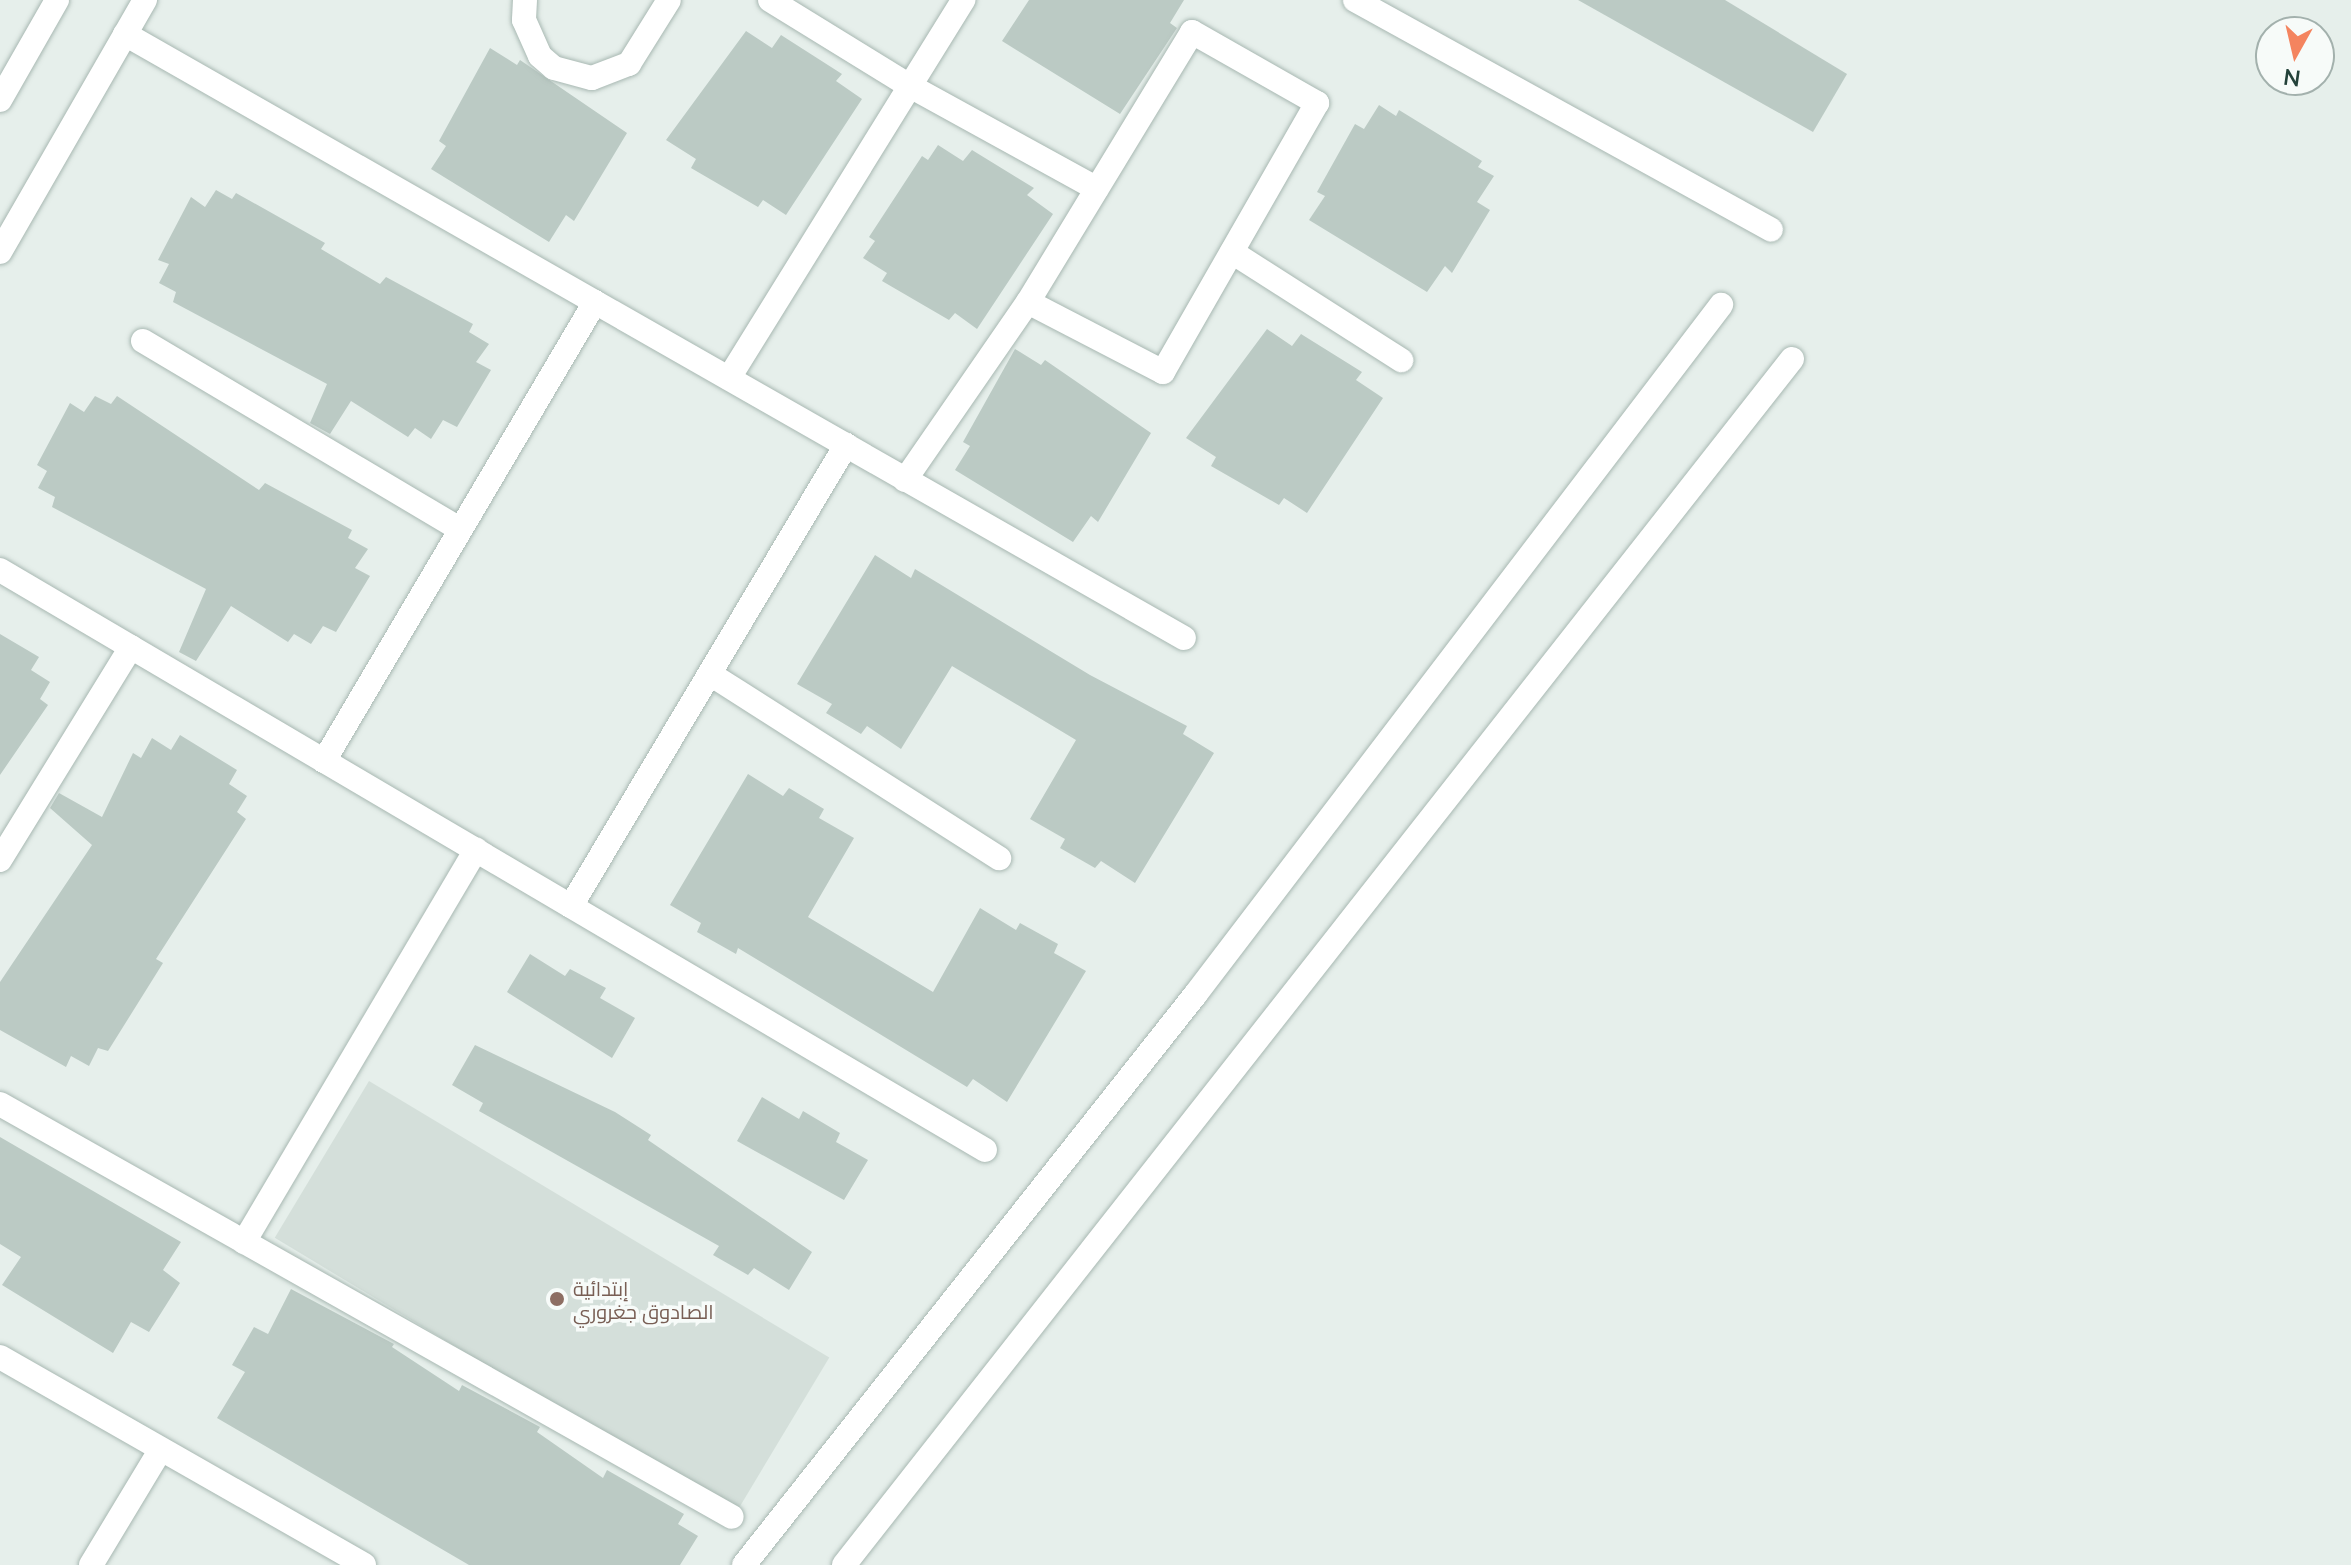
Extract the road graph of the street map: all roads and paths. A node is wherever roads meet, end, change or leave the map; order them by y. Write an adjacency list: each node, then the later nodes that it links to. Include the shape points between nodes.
1 (57, 0): 10 (street)
2 (145, 0): 8 (street)
3 (525, 0): 4 (street, via 524,20 540,56 554,68 592,78 629,64)
4 (669, 0)
5 (770, 0): 9 (street)
6 (963, 0): 9 (street)
7 (1355, 0): 12 (street)
8 (125, 34): 13 (street); 15 (street)
9 (910, 86): 11 (street); 21 (street)
10 (0, 100)
11 (1097, 189): 14 (street, via 1192,32 1317,103); 16 (street)
12 (1771, 230)
13 (0, 252)
14 (1232, 252): 16 (street, via 1163,372); 20 (street)
15 (595, 302): 21 (street); 24 (street)
16 (1028, 302): 23 (street)
17 (1721, 305): 42 (street, via 1195,995)
18 (143, 341): 24 (street)
19 (1792, 359): 43 (street)
20 (1401, 360)
21 (729, 378): 22 (street)
22 (846, 445): 23 (street); 28 (street)
23 (905, 480): 26 (street)
24 (460, 529): 29 (street)
25 (0, 570): 27 (street)
26 (1184, 638)
27 (131, 647): 29 (street); 32 (street)
28 (710, 674): 31 (street); 33 (street)
29 (324, 761): 30 (street)
30 (476, 850): 33 (street); 36 (street)
31 (999, 858)
32 (0, 860)
33 (571, 906): 35 (street)
34 (0, 1104): 36 (street)
35 (985, 1150)
36 (244, 1242): 39 (street)
37 (0, 1357): 38 (street)
38 (161, 1449): 40 (street); 41 (street)
39 (732, 1517)
40 (91, 1565)
41 (364, 1565)
42 (744, 1565)
43 (844, 1565)

